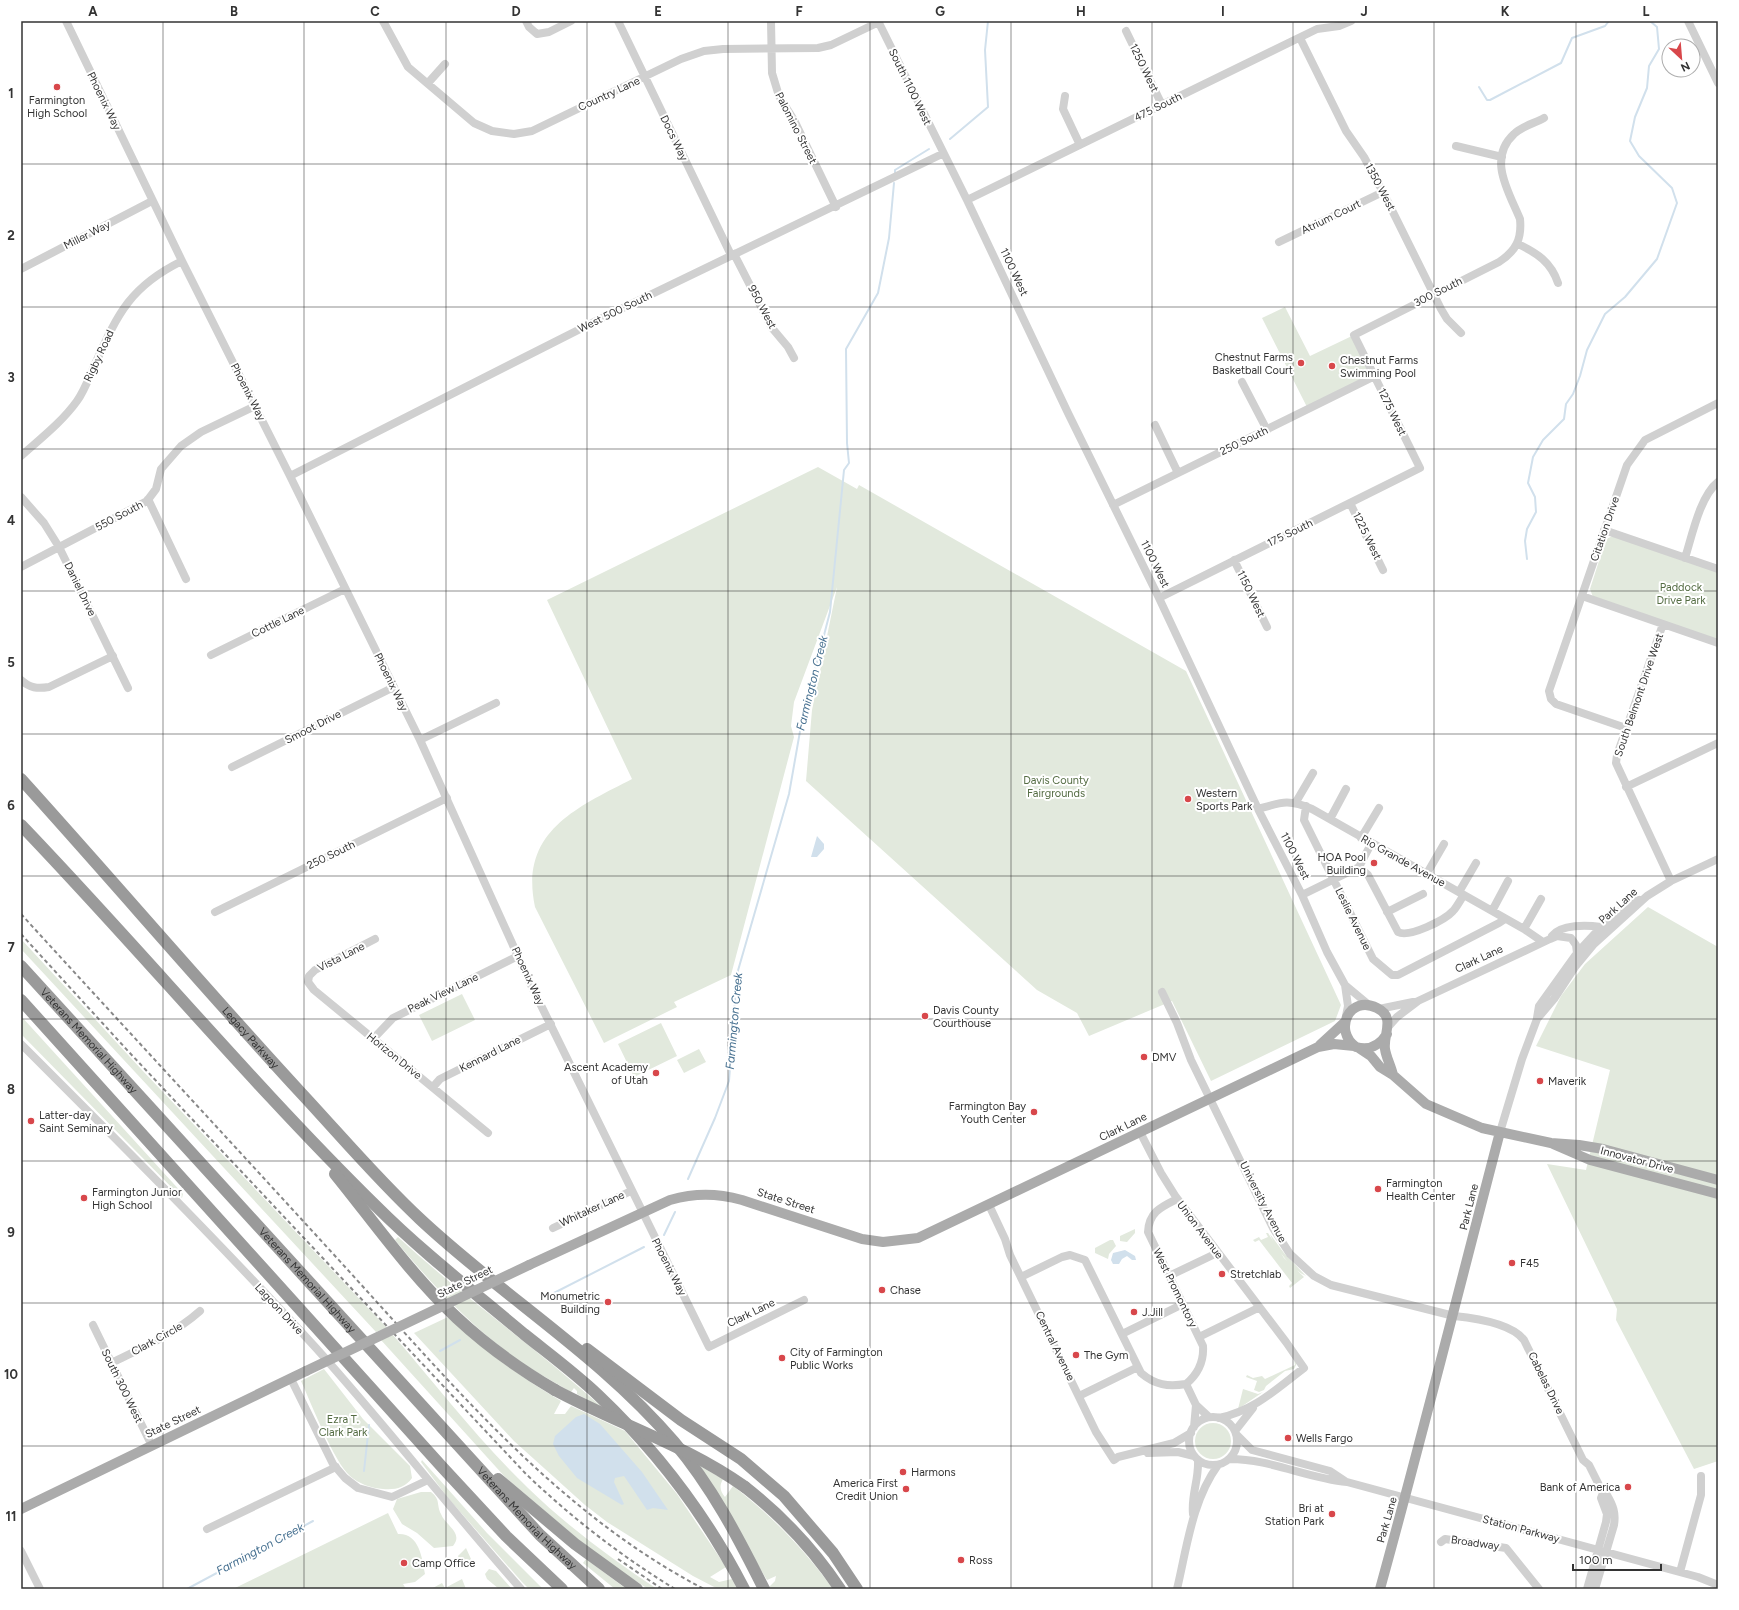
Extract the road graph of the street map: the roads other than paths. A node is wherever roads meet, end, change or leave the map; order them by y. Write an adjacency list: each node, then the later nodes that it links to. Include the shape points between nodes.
1 (66, 21): 27 (street, Phoenix Way)
2 (383, 21): 16 (street, Country Lane, via 408,67)
3 (526, 21): 4 (street, via 537,34 549,32)
4 (571, 21)
5 (618, 21): 15 (street, Docs Way)
6 (771, 21): 13 (street, Palomino Street)
7 (1351, 21): 10 (street, 475 South, via 1339,26)
8 (1688, 21): 17 (street)
9 (878, 22): 13 (street, Country Lane, via 818,48); 23 (street, South 1100 West)
10 (1329, 24): 12 (street, 475 South)
11 (1126, 31): 19 (street, 1250 West)
12 (1300, 38): 19 (street, 475 South); 25 (street, 1350 West, via 1346,131)
13 (772, 49): 15 (street, Country Lane, via 723,49 704,52 680,59); 28 (street, Palomino Street, via 772,73 778,96 794,120)
14 (444, 64): 16 (street)
15 (644, 78): 16 (street, Country Lane, via 532,131 514,134 492,131 474,123); 31 (street, Docs Way)
16 (428, 83)
17 (1718, 84)
18 (1065, 96): 21 (street, via 1063,109)
19 (1162, 105): 21 (street, 475 South)
20 (1544, 118): 24 (street, via 1514,133)
21 (1080, 145): 26 (street, 475 South)
22 (1456, 146): 24 (street)
23 (942, 154): 26 (street, 1100 West); 28 (street, West 500 South)
24 (1502, 157): 30 (street, via 1503,183 1520,219)
25 (1383, 192): 29 (street, Atrium Court); 35 (street, 1350 West)
26 (967, 200): 53 (street, 1100 West)
27 (152, 201): 32 (street, Phoenix Way); 33 (street, Miller Way)
28 (836, 207): 31 (street, West 500 South)
29 (1279, 242)
30 (1518, 244): 34 (street, via 1533,251 1548,263); 35 (street, 300 South, via 1499,262)
31 (732, 255): 38 (street, 950 West, via 772,328); 48 (street, West 500 South)
32 (182, 261): 42 (street, Phoenix Way); 45 (street, Rigby Road, via 153,278 133,294 117,317 78,400)
33 (21, 268)
34 (1558, 283)
35 (1434, 295): 36 (street, 1350 West, via 1447,319); 37 (street, 300 South)
36 (1461, 333)
37 (1354, 335): 39 (street, 1275 West)
38 (794, 358)
39 (1375, 376): 44 (street, 250 South); 46 (street, 1275 West)
40 (1242, 382): 44 (street)
41 (1718, 403): 54 (street, Citation Drive, via 1645,440 1627,465)
42 (255, 406): 48 (street, Phoenix Way); 51 (street, 550 South, via 201,432 181,446 161,469 156,489)
43 (1155, 425): 47 (street)
44 (1267, 430): 47 (street, 250 South)
45 (21, 456)
46 (1420, 468): 52 (street, 175 South)
47 (1178, 473): 53 (street, 250 South)
48 (290, 476): 62 (street, Phoenix Way)
49 (1718, 482): 56 (street, via 1708,494)
50 (21, 497): 55 (street, Daniel Drive, via 44,523)
51 (148, 499): 55 (street, 550 South, via 121,516); 61 (street)
52 (1350, 503): 57 (street, 175 South); 60 (street, 1225 West)
53 (1113, 505): 64 (street, 1100 West)
54 (1604, 530): 56 (street); 63 (street, Citation Drive)
55 (59, 547): 58 (street, 550 South); 69 (street, Daniel Drive)
56 (1685, 558): 59 (street)
57 (1234, 560): 64 (street, 175 South); 66 (street, 1150 West)
58 (21, 567)
59 (1718, 569)
60 (1383, 570)
61 (186, 579)
62 (345, 589): 68 (street, Cottle Lane); 71 (street, Phoenix Way)
63 (1582, 596): 65 (street); 74 (street, Citation Drive, via 1549,691 1551,699 1556,704)
64 (1159, 598): 86 (street, 1100 West)
65 (1663, 624): 67 (street); 74 (street, South Belmont Drive West)
66 (1267, 627)
67 (1718, 644)
68 (211, 655)
69 (113, 656): 70 (street, via 49,687 38,689); 72 (street, Daniel Drive)
70 (21, 680)
71 (394, 687): 75 (street, Phoenix Way); 77 (street, Smoot Drive)
72 (128, 688)
73 (496, 703): 75 (street)
74 (1626, 728): 80 (street, South Belmont Drive West, via 1616,763)
75 (420, 740): 82 (street, Phoenix Way)
76 (1718, 743): 80 (street)
77 (232, 767)
78 (1313, 773): 83 (street)
79 (21, 779): 149 (highway, Legacy Parkway, via 199,981 375,1173 421,1219)
80 (1626, 787): 98 (street, South Belmont Drive West)
81 (1346, 789): 87 (street)
82 (447, 798): 105 (street, 250 South); 113 (street, Phoenix Way)
83 (1296, 802): 84 (street, Rio Grande Avenue); 86 (street, Rio Grande Avenue, via 1281,802)
84 (1306, 806): 87 (street, Rio Grande Avenue); 96 (street, Leslie Avenue, via 1304,820)
85 (1379, 808): 89 (street)
86 (1258, 809): 101 (street, 1100 West)
87 (1330, 819): 89 (street, Rio Grande Avenue)
88 (21, 825): 133 (highway)
89 (1361, 838): 90 (street, Rio Grande Avenue)
90 (1371, 844): 94 (street); 95 (street, Rio Grande Avenue)
91 (1444, 844): 95 (street)
92 (1718, 859): 98 (street)
93 (1476, 863): 100 (street)
94 (1359, 867): 96 (street); 106 (street, via 1368,875)
95 (1426, 875): 100 (street, Rio Grande Avenue)
96 (1334, 880): 101 (street); 107 (street, Leslie Avenue, via 1373,959 1392,975 1398,975)
97 (1508, 881): 104 (street)
98 (1671, 881): 102 (street, Park Lane)
99 (1423, 894): 106 (street)
100 (1461, 894): 104 (street, Rio Grande Avenue); 106 (street, via 1453,912 1406,935 1398,932)
101 (1302, 895): 116 (street, 1100 West, via 1327,952)
102 (1647, 896): 108 (street, via 1626,906); 123 (street, Park Lane, via 1594,944)
103 (1541, 899): 109 (street)
104 (1492, 911): 107 (street, Rio Grande Avenue)
105 (216, 912)
106 (1387, 912)
107 (1505, 919): 109 (street, Rio Grande Avenue)
108 (1601, 927): 111 (street, Clark Lane, via 1582,925 1555,932); 112 (street)
109 (1524, 929): 111 (street, Rio Grande Avenue)
110 (375, 939): 115 (street, Vista Lane, via 315,970)
111 (1546, 940): 112 (street, Clark Lane, via 1557,936 1571,938 1576,945); 119 (street, Clark Lane)
112 (1577, 953): 123 (street, via 1539,1006)
113 (518, 956): 124 (street, Phoenix Way); 126 (street, Peak View Lane, via 393,1018)
114 (21, 966): 171 (highway, Veterans Memorial Highway)
115 (309, 976): 126 (street, Horizon Drive, via 308,982 314,990)
116 (1345, 985): 120 (street, 1100 West); 122 (street, 1100 West, via 1348,1006)
117 (1162, 992): 132 (street, University Avenue)
118 (21, 1000): 190 (highway, Veterans Memorial Highway, via 443,1468 506,1536)
119 (1418, 1001): 121 (street, Clark Lane); 125 (street, Clark Lane, via 1396,1017)
120 (1368, 1005): 121 (main road); 122 (main road, via 1355,1008)
121 (1379, 1009): 125 (main road, via 1386,1017)
122 (1346, 1019): 128 (main road, Clark Lane); 129 (main road, via 1346,1036)
123 (1537, 1019): 135 (street, Park Lane)
124 (551, 1024): 131 (street, Kennard Lane, via 440,1079); 139 (street, Phoenix Way)
125 (1388, 1031): 129 (main road, via 1374,1046); 130 (main road, via 1385,1050)
126 (373, 1039): 131 (street, Horizon Drive)
127 (21, 1044): 178 (street, Lagoon Drive, via 232,1258 369,1408)
128 (1318, 1047): 129 (main road, Clark Lane, via 1334,1044); 132 (main road, Clark Lane)
129 (1356, 1047): 130 (main road)
130 (1394, 1075): 135 (main road, via 1426,1104 1450,1116)
131 (432, 1087): 136 (street, Horizon Drive)
132 (1210, 1098): 134 (main road, Clark Lane); 154 (street, University Avenue, via 1273,1228 1290,1254 1310,1272 1331,1285)
133 (289, 1117): 195 (highway, via 412,1240 599,1396 676,1481 701,1516); 196 (highway, bridge, via 386,1238 457,1318 489,1345 555,1390 595,1411 692,1454 745,1487 800,1536)
134 (1140, 1132): 141 (street, Union Avenue); 142 (main road, Clark Lane)
135 (1500, 1132): 137 (main road, Innovator Drive); 154 (main road, Park Lane)
136 (488, 1133)
137 (1551, 1143): 138 (main road, Innovator Drive, via 1603,1149); 140 (main road, Innovator Drive, via 1590,1160)
138 (1718, 1180)
139 (631, 1191): 143 (street, Phoenix Way); 144 (street, Whitaker Lane)
140 (1718, 1194)
141 (1177, 1199): 146 (street, Union Avenue); 147 (street, West Promontory, via 1156,1210 1148,1227)
142 (989, 1205): 145 (main road, Clark Lane); 148 (street, Central Avenue)
143 (642, 1213): 145 (main road, State Street, via 682,1197 707,1194 723,1195 873,1241 918,1238); 158 (street, Phoenix Way); 161 (main road, State Street, bridge)
144 (553, 1228)
145 (939, 1229)
146 (1217, 1253): 147 (street); 152 (street, Union Avenue)
147 (1169, 1276): 151 (street, West Promontory)
148 (1021, 1277): 156 (street, via 1062,1257 1070,1255 1085,1260); 163 (street, Central Avenue)
149 (496, 1282): 188 (highway, via 620,1386 669,1436 720,1505); 197 (highway, via 681,1420 741,1459 784,1496 812,1527 833,1552)
150 (804, 1300): 158 (street, Clark Lane)
151 (1183, 1304): 156 (street); 157 (street, West Promontory)
152 (1258, 1308): 157 (street); 165 (street, Union Avenue, via 1304,1368)
153 (200, 1311): 159 (street, Clark Circle, via 158,1340)
154 (1454, 1316): 180 (main road, Park Lane); 186 (street, Cabelas Drive, via 1504,1327 1522,1337 1583,1460 1589,1465 1603,1493 1610,1500 1615,1518)
155 (93, 1325): 159 (street, South 300 West)
156 (1122, 1334): 160 (street)
157 (1199, 1337): 162 (street, West Promontory, via 1203,1346 1202,1359 1199,1369)
158 (709, 1347)
159 (111, 1363): 170 (street, South 300 West)
160 (1138, 1367): 162 (street, via 1150,1381 1163,1386); 163 (street)
161 (291, 1379): 170 (main road, State Street); 176 (street)
162 (1186, 1384): 164 (street)
163 (1079, 1396): 172 (street, Central Avenue, via 1096,1432 1114,1460)
164 (1196, 1405): 166 (street); 168 (street)
165 (1255, 1406): 167 (street, Union Avenue); 169 (street, Union Avenue)
166 (1209, 1417): 167 (street); 168 (street, via 1203,1419)
167 (1219, 1418): 169 (street, via 1226,1421)
168 (1192, 1430): 172 (street, Central Avenue, via 1174,1443); 173 (street, via 1190,1448)
169 (1236, 1433): 174 (street, via 1237,1445); 179 (street, Station Parkway, via 1247,1447 1254,1451 1330,1471)
170 (152, 1446): 181 (main road, State Street)
171 (463, 1450): 193 (highway, Veterans Memorial Highway, via 540,1535); 194 (highway, via 575,1544)
172 (1139, 1452): 173 (street, Central Avenue, via 1178,1452)
173 (1196, 1458): 175 (street, via 1205,1464); 182 (street, via 1198,1481 1192,1507)
174 (1230, 1459): 175 (street); 179 (street, Station Parkway, via 1257,1460 1328,1480)
175 (1218, 1465): 182 (street, via 1209,1478)
176 (336, 1467): 178 (street, via 358,1488 392,1497); 183 (street)
177 (1701, 1476): 187 (street, via 1700,1501)
178 (428, 1480): 192 (street, Lagoon Drive)
179 (1347, 1482): 180 (street, Station Parkway)
180 (1405, 1498): 186 (street, Station Parkway); 199 (main road, Park Lane)
181 (21, 1509)
182 (1194, 1517): 198 (street)
183 (207, 1530)
184 (1441, 1542): 200 (street, Broadway, via 1445,1539 1506,1548)
185 (21, 1551): 191 (street)
186 (1602, 1551): 187 (street, Station Parkway); 201 (street); 202 (street)
187 (1680, 1572): 189 (street, Station Parkway)
188 (761, 1585)
189 (1718, 1585)
190 (560, 1588)
191 (40, 1589)
192 (521, 1589)
193 (598, 1589)
194 (637, 1589)
195 (744, 1589)
196 (840, 1589)
197 (857, 1589)
198 (1177, 1589)
199 (1380, 1589)
200 (1539, 1589)
201 (1587, 1589)
202 (1595, 1589)

